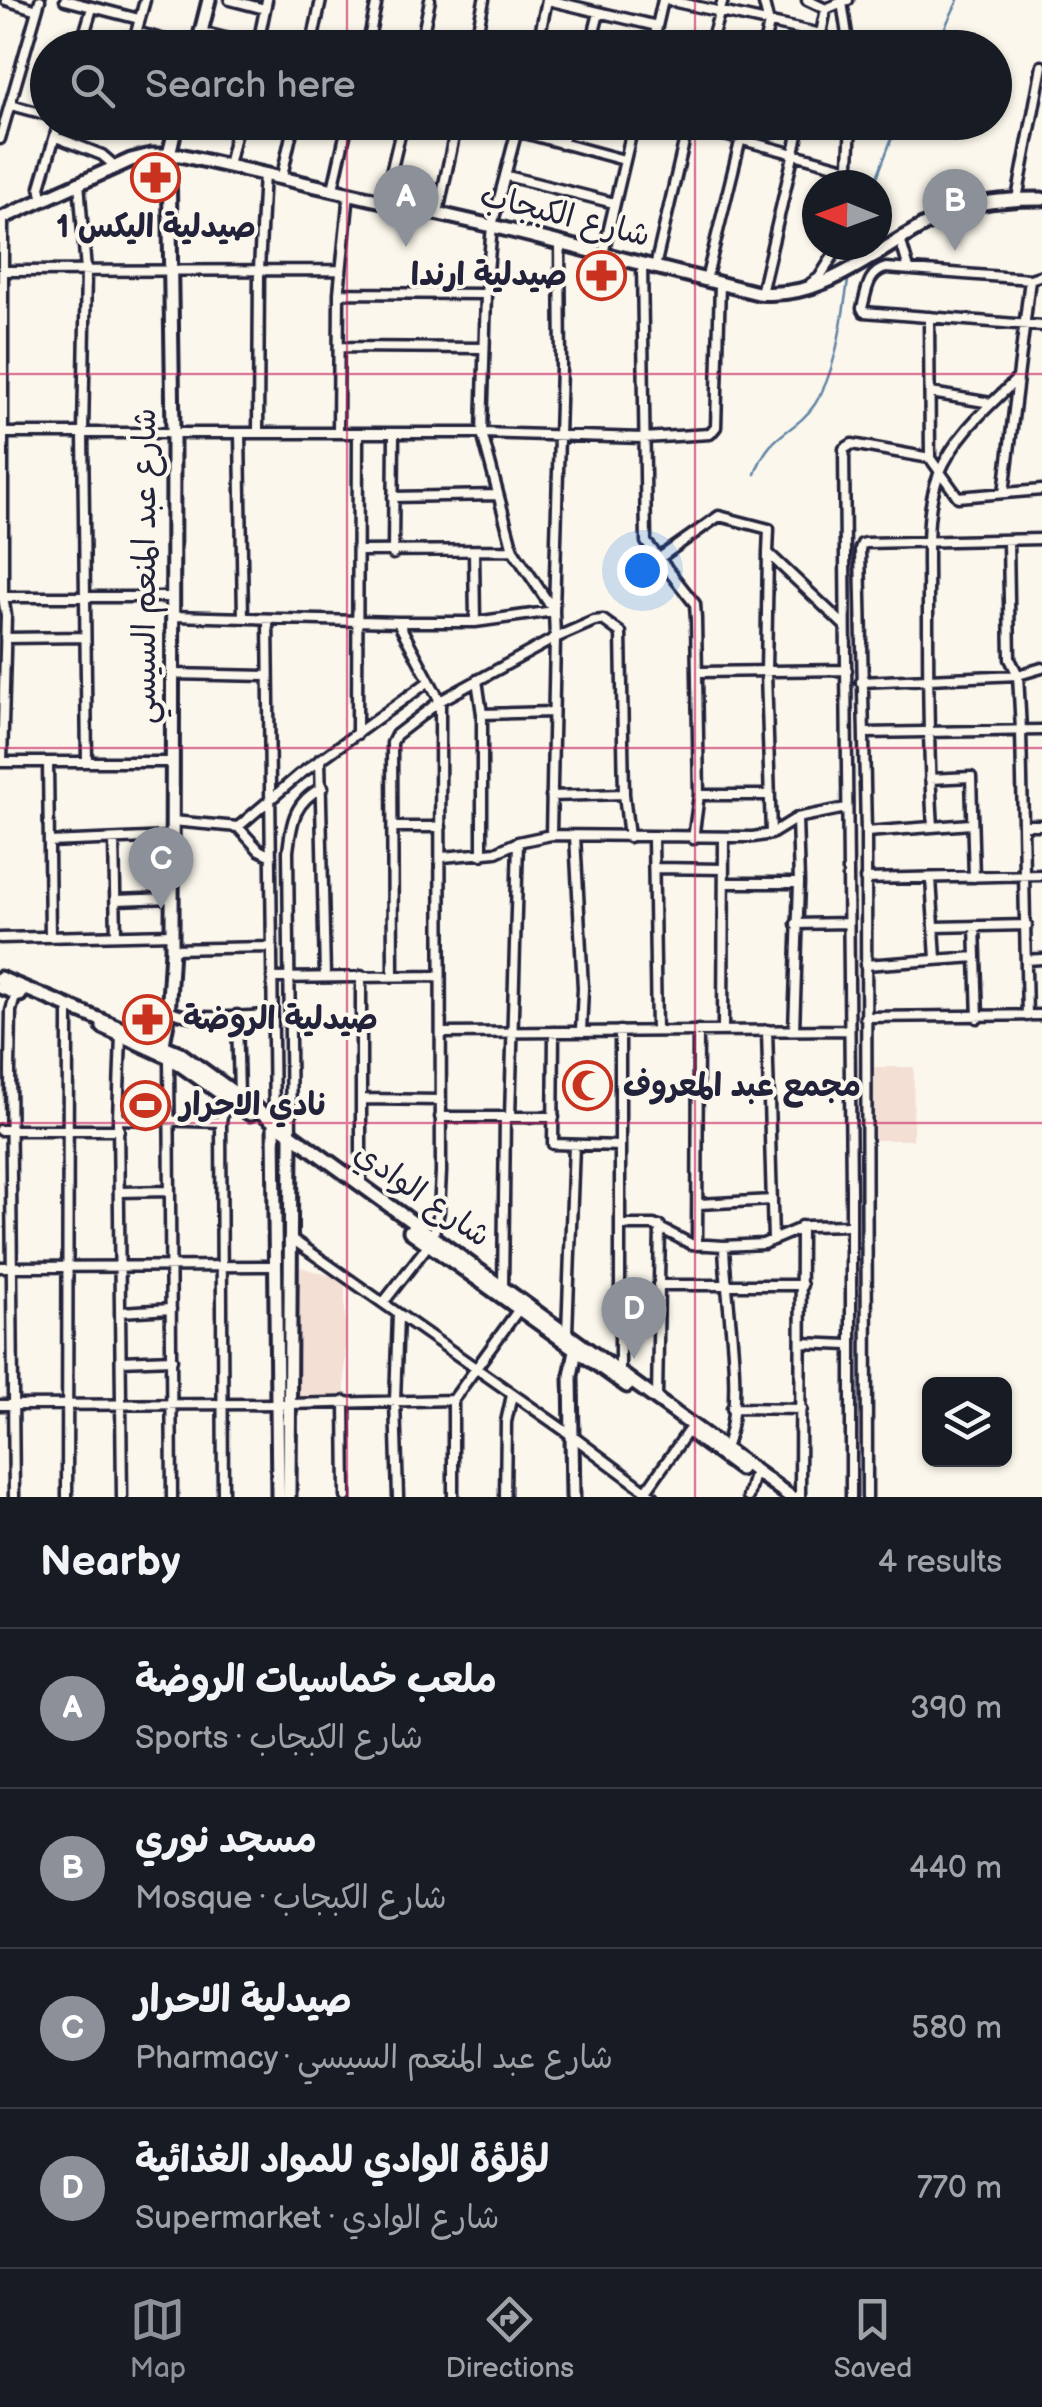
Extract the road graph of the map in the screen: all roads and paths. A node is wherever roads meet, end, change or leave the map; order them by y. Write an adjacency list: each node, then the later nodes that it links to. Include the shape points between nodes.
1 (6, 0): 17 (street)
2 (64, 0): 18 (street)
3 (145, 0): 22 (street)
4 (209, 0): 28 (main road)
5 (230, 0): 16 (street)
6 (322, 0): 30 (street)
7 (377, 0): 31 (street)
8 (430, 0): 32 (street)
9 (484, 0): 33 (street)
10 (548, 0): 21 (street); 34 (street)
11 (665, 0): 20 (street); 24 (street)
12 (723, 0): 20 (street)
13 (763, 0): 23 (street)
14 (807, 0): 19 (street)
15 (845, 1): 19 (street); 41 (street)
16 (266, 4): 29 (street)
17 (38, 5): 25 (street)
18 (92, 8): 22 (street); 26 (street)
19 (826, 9): 40 (street)
20 (718, 12): 23 (street); 37 (street)
21 (599, 14): 24 (street); 35 (street)
22 (140, 19): 27 (street)
23 (769, 24): 38 (street); 39 (street)
24 (657, 26): 36 (street)
25 (31, 30)
26 (85, 30)
27 (137, 30)
28 (202, 30)
29 (262, 30)
30 (315, 30)
31 (371, 30)
32 (424, 30)
33 (478, 30)
34 (541, 30)
35 (595, 30)
36 (656, 30)
37 (714, 30)
38 (768, 30)
39 (800, 30)
40 (822, 30)
41 (847, 30)
42 (30, 34): 44 (street)
43 (1042, 66): 79 (street)
44 (10, 105): 45 (street); 46 (street)
45 (30, 110)
46 (0, 136)
47 (55, 140): 81 (street, via 40,187)
48 (61, 140): 70 (street)
49 (172, 140): 66 (main road, شارع عبد المنعم السيسي)
50 (234, 140): 69 (street)
51 (290, 140): 73 (street)
52 (344, 140): 77 (street)
53 (399, 140): 82 (street)
54 (453, 140): 84 (street)
55 (515, 140): 74 (street)
56 (552, 140): 64 (street)
57 (563, 140): 64 (street)
58 (629, 140): 68 (street)
59 (685, 140): 92 (street)
60 (741, 140): 101 (street)
61 (748, 140): 65 (street)
62 (797, 140): 65 (street)
63 (850, 140): 71 (street)
64 (562, 144): 68 (street)
65 (794, 153): 71 (street); 103 (street)
66 (169, 154): 67 (main road, شارع الكبجاب); 70 (main road, شارع الكبجاب); 76 (main road, شارع عبد المنعم السيسي)
67 (204, 160): 69 (main road, شارع الكبجاب); 76 (main road, via 182,166)
68 (624, 160): 83 (street)
69 (228, 166): 72 (main road, شارع الكبجاب)
70 (116, 167): 75 (main road, شارع الكبجاب)
71 (848, 169)
72 (264, 172): 73 (main road, شارع الكبجاب); 96 (street)
73 (282, 176): 77 (main road, شارع الكبجاب)
74 (507, 176): 83 (street); 86 (street)
75 (80, 182): 81 (main road, شارع الكبجاب); 98 (street)
76 (169, 186): 95 (main road, شارع عبد المنعم السيسي)
77 (332, 190): 78 (main road, شارع الكبجاب)
78 (349, 193): 82 (main road, شارع الكبجاب); 97 (street)
79 (1017, 199): 80 (main road); 87 (main road, via 955,210)
80 (1042, 200)
81 (43, 201): 85 (main road, شارع الكبجاب)
82 (384, 202): 84 (main road, شارع الكبجاب)
83 (614, 203): 89 (street)
84 (438, 213): 86 (main road, شارع الكبجاب)
85 (1, 219): 94 (street)
86 (492, 226): 88 (main road, شارع الكبجاب); 105 (street)
87 (900, 239): 93 (street); 103 (main road, شارع الكبجاب, via 802,292)
88 (560, 243): 89 (main road, شارع الكبجاب); 126 (street)
89 (602, 254): 91 (main road, شارع الكبجاب)
90 (830, 260): 103 (street, via 807,285)
91 (642, 263): 92 (main road, شارع الكبجاب); 127 (street)
92 (656, 267): 101 (main road, شارع الكبجاب)
93 (908, 268): 100 (street); 107 (street, via 876,271 862,310)
94 (3, 270): 98 (street); 106 (street)
95 (170, 270): 96 (street); 98 (street); 117 (main road, شارع عبد المنعم السيسي)
96 (259, 270): 97 (street); 119 (street)
97 (340, 270): 104 (street)
98 (86, 271): 125 (street)
99 (1042, 276): 100 (street)
100 (1030, 278): 108 (street)
101 (706, 280): 102 (main road, شارع الكبجاب)
102 (720, 283): 103 (main road, شارع الكبجاب); 127 (street, via 714,432)
103 (760, 291)
104 (339, 293): 105 (street); 111 (street)
105 (486, 294): 112 (street)
106 (1, 307): 110 (street)
107 (929, 317): 108 (street); 115 (street)
108 (1024, 325): 109 (street); 113 (street)
109 (1042, 326)
110 (1, 346): 114 (street)
111 (339, 347): 112 (street); 120 (street)
112 (484, 348): 123 (street)
113 (1016, 380): 116 (street); 131 (street)
114 (1, 394): 124 (street)
115 (931, 394): 116 (street); 128 (street)
116 (992, 404): 129 (street)
117 (173, 433): 118 (street); 125 (street); 144 (main road, شارع عبد المنعم السيسي)
118 (240, 433): 119 (street); 148 (street)
119 (258, 433): 120 (street)
120 (338, 433): 121 (street)
121 (358, 433): 122 (street); 138 (street)
122 (394, 433): 123 (street); 133 (street)
123 (482, 433): 126 (street); 132 (street)
124 (1, 434): 125 (street); 145 (street)
125 (83, 434): 143 (street)
126 (558, 435): 127 (street); 146 (street)
127 (643, 438): 142 (street, via 646,542)
128 (930, 458): 129 (street); 153 (street, via 852,444 844,449)
129 (940, 472): 131 (street, via 958,497); 136 (street)
130 (1042, 490): 131 (street)
131 (1004, 493)
132 (497, 494): 133 (street); 137 (street)
133 (394, 498): 141 (street)
134 (1042, 539): 135 (street)
135 (1008, 541): 136 (street); 162 (street, via 1010,659)
136 (929, 542): 165 (street); 167 (street, via 862,544)
137 (512, 550): 139 (street); 146 (street)
138 (358, 551): 141 (street); 150 (street)
139 (474, 552): 141 (street); 152 (street)
140 (768, 553): 142 (street, via 770,529 724,514); 153 (street); 160 (street)
141 (393, 554)
142 (658, 560): 159 (street, via 695,604)
143 (85, 597): 144 (street); 145 (street); 154 (street)
144 (172, 597): 147 (main road, شارع عبد المنعم السيسي)
145 (1, 598): 155 (street)
146 (554, 611): 152 (street); 156 (street)
147 (172, 616): 148 (street); 161 (main road, شارع عبد المنعم السيسي)
148 (243, 618): 149 (street)
149 (268, 619): 150 (street); 163 (street)
150 (358, 622): 151 (street); 174 (street)
151 (398, 622): 152 (street); 166 (street)
152 (475, 622)
153 (845, 626): 158 (street)
154 (85, 637): 155 (street); 179 (street)
155 (5, 638): 177 (street)
156 (555, 638): 164 (street); 169 (street); 184 (street, via 604,620 621,633)
157 (1042, 668): 162 (street)
158 (847, 670): 160 (street); 190 (street)
159 (699, 672): 160 (street); 185 (street)
160 (766, 672): 186 (street)
161 (172, 674): 163 (street); 180 (main road, شارع عبد المنعم السيسي)
162 (1018, 675): 165 (street); 171 (street)
163 (268, 676): 188 (street)
164 (477, 680): 168 (street); 170 (street)
165 (928, 681): 167 (street); 175 (street)
166 (428, 682): 168 (street); 174 (street)
167 (861, 682): 173 (street)
168 (440, 702): 198 (street); 199 (street, via 392,743)
169 (552, 712): 170 (street); 187 (street)
170 (482, 714): 213 (street)
171 (1021, 730): 172 (street); 175 (street); 195 (street)
172 (1042, 730)
173 (864, 733): 175 (street); 191 (street)
174 (358, 734): 176 (street)
175 (928, 734): 181 (street)
176 (320, 759): 182 (street); 183 (street)
177 (1, 762): 178 (street)
178 (48, 762): 179 (street); 211 (street)
179 (87, 762): 180 (street)
180 (173, 762): 193 (main road, شارع عبد المنعم السيسي)
181 (930, 779): 194 (street, via 971,777); 200 (street)
182 (288, 784): 188 (street); 189 (street)
183 (323, 787): 189 (street); 245 (street)
184 (624, 794): 187 (street); 205 (street)
185 (699, 795): 186 (street); 208 (street)
186 (768, 795): 202 (street)
187 (551, 796): 203 (street)
188 (270, 799): 197 (street); 214 (street)
189 (303, 800): 228 (street, via 292,822)
190 (846, 812): 191 (street); 192 (street); 229 (street)
191 (864, 816): 201 (street)
192 (797, 818): 202 (street); 224 (street)
193 (172, 821): 197 (street); 206 (main road, شارع عبد المنعم السيسي)
194 (971, 824): 200 (street); 220 (street)
195 (1024, 825): 196 (street); 219 (street)
196 (1042, 825)
197 (238, 827): 214 (street)
198 (441, 827): 199 (street); 215 (street)
199 (393, 828): 247 (street)
200 (932, 828): 201 (street)
201 (866, 832): 222 (street)
202 (772, 834): 209 (street)
203 (550, 835): 204 (street); 212 (street)
204 (575, 836): 205 (street); 267 (street)
205 (629, 836): 207 (street)
206 (172, 837): 210 (street); 225 (main road, شارع عبد المنعم السيسي)
207 (653, 838): 208 (street); 216 (street)
208 (693, 838): 209 (street)
209 (724, 839): 217 (street)
210 (114, 841): 211 (street); 226 (street)
211 (48, 842): 236 (street)
212 (518, 842): 213 (street); 269 (street)
213 (482, 855): 215 (street)
214 (270, 856): 227 (street)
215 (443, 857): 248 (street)
216 (656, 868): 217 (street); 262 (street)
217 (724, 869): 223 (street)
218 (1042, 875): 219 (street)
219 (1026, 876): 220 (street); 231 (street)
220 (974, 877): 221 (street)
221 (932, 878): 222 (street); 233 (street)
222 (865, 879): 244 (street)
223 (724, 883): 224 (street); 264 (street)
224 (799, 883): 230 (street)
225 (172, 898): 226 (street); 234 (main road, شارع عبد المنعم السيسي)
226 (116, 900): 235 (street)
227 (271, 911): 228 (street); 238 (street)
228 (288, 911): 251 (street)
229 (847, 923): 230 (street); 272 (street)
230 (796, 924): 266 (street)
231 (1026, 925): 232 (street); 242 (street)
232 (975, 926): 233 (street); 240 (street)
233 (935, 927): 241 (street)
234 (172, 934): 235 (street); 239 (main road, شارع عبد المنعم السيسي)
235 (116, 935): 236 (street)
236 (50, 937): 237 (street)
237 (0, 938)
238 (272, 947): 239 (street); 250 (street)
239 (172, 948): 254 (main road, شارع عبد المنعم السيسي)
240 (976, 958): 241 (street); 261 (street)
241 (936, 959): 244 (street)
242 (1026, 960): 243 (street); 258 (street)
243 (1042, 960)
244 (866, 964): 260 (street)
245 (324, 976): 246 (street); 251 (street)
246 (361, 976): 247 (street); 278 (street)
247 (392, 976): 248 (street)
248 (439, 976): 271 (street)
249 (0, 978): 275 (main road, شارع الوادي)
250 (272, 978): 251 (street); 257 (street)
251 (289, 978): 291 (street)
252 (0, 987): 253 (main road, شارع الوادي)
253 (16, 993): 255 (main road, شارع الوادي); 288 (street)
254 (168, 1009): 256 (street, via 188,1016); 275 (main road, شارع عبد المنعم السيسي)
255 (68, 1014): 273 (main road, شارع الوادي); 290 (street)
256 (237, 1015): 257 (street); 277 (street)
257 (273, 1015): 286 (street)
258 (1027, 1016): 259 (street); 261 (street)
259 (1042, 1016)
260 (865, 1017): 261 (street); 274 (street)
261 (978, 1018)
262 (656, 1030): 263 (street); 268 (street)
263 (698, 1030): 264 (street); 298 (street)
264 (723, 1030): 265 (street)
265 (766, 1030): 266 (street); 297 (street)
266 (794, 1030): 272 (street)
267 (582, 1031): 268 (street); 270 (street)
268 (620, 1031): 293 (street)
269 (514, 1032): 270 (street); 271 (street); 281 (street)
270 (554, 1032): 282 (street)
271 (441, 1033): 279 (street)
272 (848, 1034): 274 (street); 302 (street)
273 (121, 1035): 276 (main road, شارع الوادي); 283 (street)
274 (865, 1037): 372 (street)
275 (159, 1043): 277 (main road, شارع الوادي)
276 (169, 1058): 277 (main road, شارع الوادي); 284 (street)
277 (233, 1097): 285 (street); 286 (main road, شارع الوادي)
278 (361, 1099): 279 (street); 294 (street)
279 (440, 1100): 280 (street)
280 (440, 1117): 281 (street); 304 (street, via 440,1198)
281 (508, 1117): 282 (street); 318 (street)
282 (554, 1118): 292 (street, via 553,1144)
283 (118, 1119): 284 (street); 289 (street)
284 (169, 1120): 285 (street); 295 (street)
285 (221, 1122): 308 (street)
286 (274, 1127): 291 (main road, شارع الوادي); 314 (main road)
287 (0, 1130): 288 (street)
288 (12, 1130): 290 (street); 310 (street)
289 (118, 1130): 290 (street); 296 (street)
290 (66, 1132): 311 (street)
291 (290, 1138): 294 (main road, شارع الوادي); 303 (main road); 304 (main road, شارع الوادي)
292 (574, 1144): 293 (street); 326 (street)
293 (620, 1146): 299 (street)
294 (361, 1186): 304 (main road, شارع الوادي)
295 (168, 1191): 296 (street); 313 (street)
296 (120, 1192): 312 (street)
297 (772, 1200): 298 (street); 305 (street)
298 (699, 1204): 306 (street)
299 (620, 1225): 300 (street); 323 (street)
300 (660, 1226): 306 (street); 315 (street)
301 (801, 1226): 302 (street); 305 (street); 317 (street)
302 (850, 1226): 328 (street)
303 (289, 1237): 319 (street); 343 (main road)
304 (431, 1240): 318 (main road, شارع الوادي); 319 (street)
305 (773, 1240): 307 (street)
306 (697, 1245): 307 (street)
307 (724, 1246): 316 (street)
308 (222, 1264): 313 (street); 314 (street); 345 (street)
309 (0, 1266): 310 (street)
310 (12, 1266): 311 (street); 339 (street)
311 (67, 1266): 312 (street); 340 (street)
312 (120, 1266): 313 (street); 322 (street)
313 (170, 1266): 320 (street)
314 (277, 1266): 343 (main road)
315 (658, 1285): 316 (street); 324 (street)
316 (726, 1285): 317 (street); 346 (street)
317 (802, 1285): 327 (street)
318 (501, 1290): 321 (main road, شارع الوادي); 326 (main road, شارع الوادي)
319 (383, 1304): 325 (street)
320 (170, 1309): 322 (street); 331 (street)
321 (520, 1310): 329 (main road, شارع الوادي); 332 (street)
322 (120, 1312): 330 (street)
323 (620, 1312): 324 (street); 333 (street)
324 (658, 1314): 335 (street)
325 (398, 1315): 332 (street); 337 (street)
326 (567, 1333): 333 (main road, شارع الوادي)
327 (802, 1343): 328 (street); 347 (street)
328 (849, 1344): 371 (street)
329 (576, 1350): 348 (main road, شارع الوادي); 349 (main road)
330 (121, 1360): 331 (street); 341 (street)
331 (172, 1360): 342 (street)
332 (474, 1369): 334 (street); 336 (street)
333 (620, 1371): 335 (main road, شارع الوادي)
334 (512, 1396): 349 (street); 364 (street)
335 (656, 1399): 350 (main road, شارع الوادي)
336 (453, 1400): 337 (street); 363 (street)
337 (395, 1401): 338 (street); 362 (street)
338 (345, 1402): 343 (street); 361 (street)
339 (13, 1404): 340 (street); 344 (street); 354 (street)
340 (67, 1404): 341 (street); 355 (street)
341 (121, 1404): 342 (street); 356 (street)
342 (172, 1404): 345 (street); 357 (street)
343 (284, 1404): 345 (street); 359 (main road); 360 (main road)
344 (0, 1405)
345 (222, 1405): 358 (street)
346 (732, 1408): 347 (street); 350 (street)
347 (802, 1409): 370 (street)
348 (688, 1431): 351 (main road, شارع الوادي); 353 (street)
349 (572, 1434): 352 (street); 365 (main road)
350 (726, 1448): 369 (main road, شارع الوادي)
351 (753, 1478): 367 (street); 368 (main road, شارع الوادي)
352 (632, 1480): 353 (street); 366 (street)
353 (650, 1494)
354 (14, 1497)
355 (67, 1497)
356 (122, 1497)
357 (172, 1497)
358 (223, 1497)
359 (278, 1497)
360 (289, 1497)
361 (346, 1497)
362 (398, 1497)
363 (453, 1497)
364 (505, 1497)
365 (573, 1497)
366 (632, 1497)
367 (748, 1497)
368 (780, 1497)
369 (790, 1497)
370 (800, 1497)
371 (850, 1497)
372 (867, 1497)

